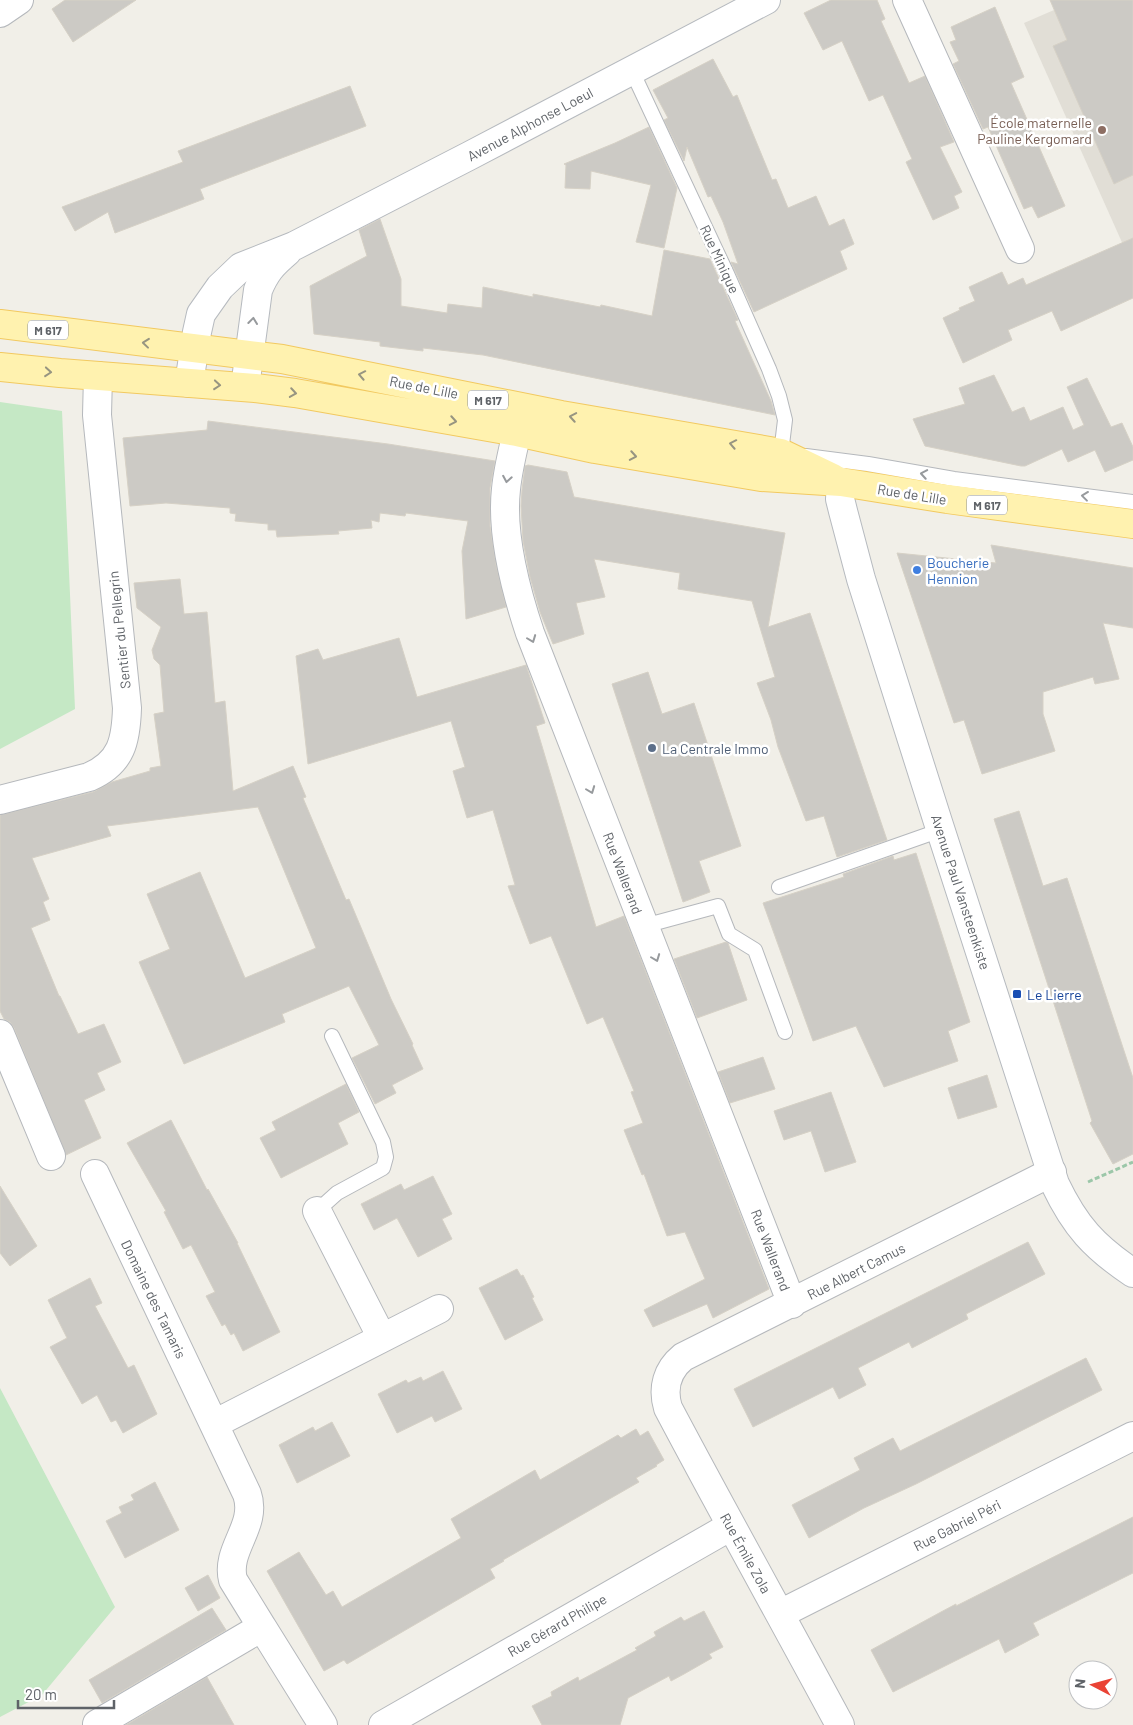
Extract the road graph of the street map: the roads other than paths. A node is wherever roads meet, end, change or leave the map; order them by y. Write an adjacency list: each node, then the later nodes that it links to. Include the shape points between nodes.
1 (19, 0): 4 (street)
2 (766, 0): 5 (street, Avenue Alphonse Loeul)
3 (907, 0): 7 (street)
4 (0, 13)
5 (632, 70): 6 (street, Avenue Alphonse Loeul); 16 (lane, Rue Minique, via 769,369 785,420)
6 (294, 246): 9 (street, Avenue Alphonse Loeul, via 248,263 226,280 201,314); 10 (street, Avenue Alphonse Loeul, one-way to 6, via 256,299 263,275)
7 (1020, 249)
8 (0, 324): 9 (main road, Rue de Lille / M 617, one-way to 8)
9 (194, 348): 10 (main road, Rue de Lille / M 617); 13 (street, Avenue Alphonse Loeul)
10 (249, 354): 14 (street, Avenue Alphonse Loeul); 16 (main road, Rue de Lille / M 617, one-way to 10)
11 (0, 367): 12 (main road, Rue de Lille / M 617, one-way to 12)
12 (98, 376): 13 (main road, Rue de Lille / M 617); 20 (street, Sentier du Pellegrin, via 96,415 127,708 125,737 115,759 99,773)
13 (189, 383): 14 (main road, Rue de Lille / M 617, one-way to 14)
14 (245, 387): 15 (main road, Rue de Lille / M 617, one-way to 15)
15 (517, 432): 17 (main road, Rue de Lille / M 617, one-way to 17, via 761,478); 23 (street, Rue Wallerand, one-way to 23, via 505,508 517,592)
16 (781, 454): 17 (main road, Rue de Lille / M 617); 18 (lane, one-way to 16)
17 (841, 482): 19 (main road, Rue de Lille / M 617, via 947,500); 21 (street, Avenue Paul Vansteenkiste, via 840,498 849,536)
18 (1133, 502)
19 (1133, 524)
20 (0, 800)
21 (941, 830): 22 (lane); 29 (street, Avenue Paul Vansteenkiste)
22 (779, 887)
23 (644, 926): 24 (lane, via 718,906 729,934 755,950); 32 (street, Rue Wallerand, one-way to 32)
24 (785, 1032)
25 (0, 1034): 27 (street)
26 (332, 1036): 30 (lane, via 386,1157 382,1168 337,1193)
27 (51, 1156)
28 (95, 1174): 36 (street, Domaine des Tamaris)
29 (1056, 1184): 31 (street, Avenue Paul Vansteenkiste, via 1072,1217 1089,1238); 32 (street, Rue Albert Camus)
30 (317, 1211): 34 (street)
31 (1133, 1273)
32 (792, 1304): 35 (street, Rue Albert Camus, via 683,1357)
33 (439, 1309): 34 (street)
34 (382, 1338): 36 (street)
35 (668, 1377): 38 (street, Rue Émile Zola, via 665,1392 668,1408)
36 (214, 1424): 40 (street, Domaine des Tamaris, via 250,1502 249,1518 232,1560 231,1572)
37 (1133, 1436): 39 (street, Rue Gabriel Péri)
38 (730, 1526): 39 (street, Rue Émile Zola); 43 (street, Rue Gérard Philipe)
39 (780, 1614): 44 (street, Rue Émile Zola)
40 (262, 1627): 41 (street); 42 (street, Domaine des Tamaris)
41 (96, 1724)
42 (323, 1725)
43 (384, 1725)
44 (840, 1725)

